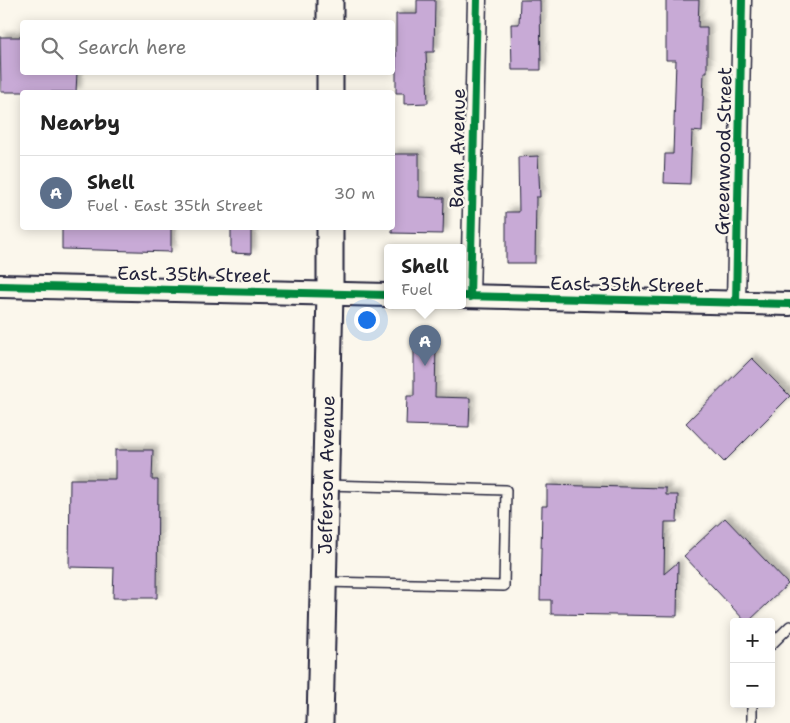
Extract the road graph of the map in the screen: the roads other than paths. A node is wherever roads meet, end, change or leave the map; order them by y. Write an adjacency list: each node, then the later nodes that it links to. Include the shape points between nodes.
1 (329, 0): 4 (main road)
2 (477, 0): 11 (street, Bann Avenue)
3 (742, 0): 12 (street, Greenwood Street)
4 (330, 20)
5 (330, 75): 6 (main road)
6 (330, 90)
7 (330, 230): 9 (main road, Jefferson Avenue)
8 (0, 286): 9 (street, East 35th Street)
9 (330, 294): 10 (street, East 35th Street); 14 (main road, Jefferson Avenue)
10 (384, 295)
11 (466, 297): 12 (street, East 35th Street)
12 (736, 303): 13 (street, East 35th Street)
13 (790, 304)
14 (326, 485): 15 (main road, Jefferson Avenue); 15 (lane, via 506,490 504,586)
15 (323, 582): 19 (main road, Jefferson Avenue)
16 (790, 626): 17 (lane)
17 (775, 641)
18 (752, 708): 20 (lane)
19 (320, 723)
20 (752, 723)

